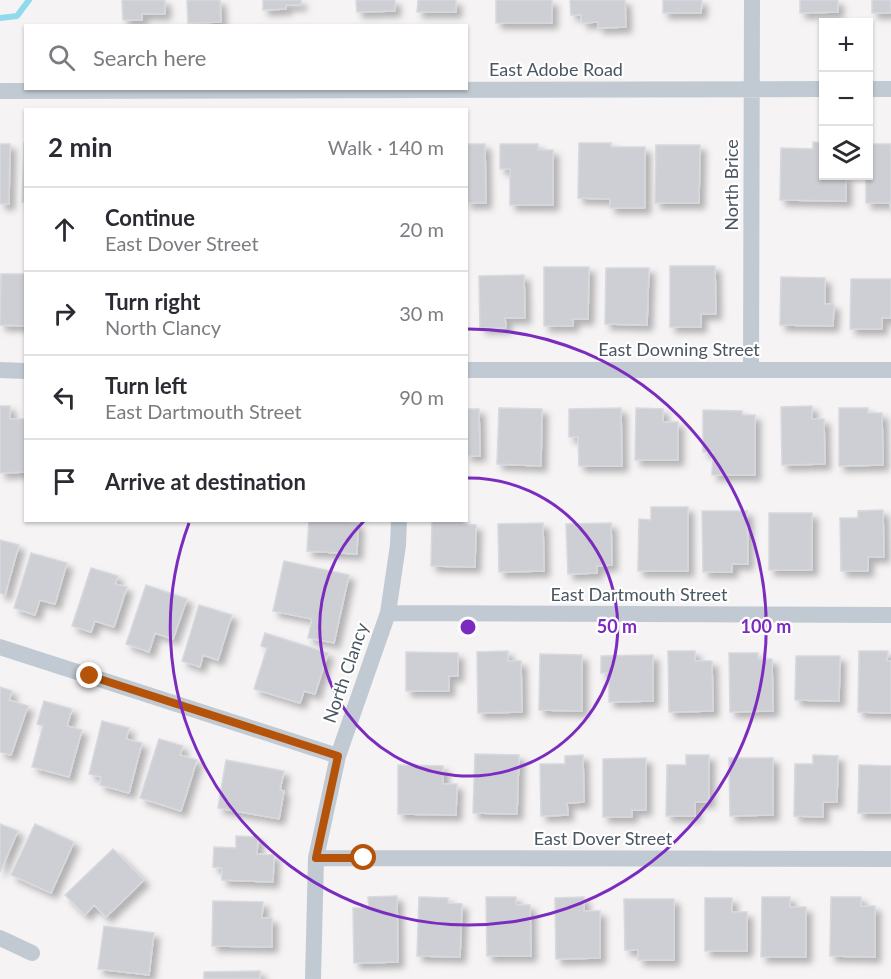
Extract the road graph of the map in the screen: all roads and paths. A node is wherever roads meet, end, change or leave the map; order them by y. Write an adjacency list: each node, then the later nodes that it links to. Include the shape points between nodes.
1 (752, 0): 2 (street, North Brice)
2 (751, 89): 3 (street, East Adobe Road); 7 (street, East Adobe Road); 12 (street, North Brice)
3 (819, 89)
4 (873, 89): 5 (street)
5 (891, 89)
6 (376, 90): 8 (street, East Adobe Road)
7 (468, 90)
8 (0, 91)
9 (0, 370): 10 (street)
10 (24, 370)
11 (468, 370): 12 (street, East Downing Street)
12 (751, 370): 13 (street, East Downing Street)
13 (891, 370)
14 (399, 522): 15 (street, North Clancy)
15 (388, 613): 16 (street, East Dartmouth Street); 18 (street, North Clancy)
16 (891, 615)
17 (0, 647): 18 (street)
18 (338, 756): 19 (street, North Clancy)
19 (316, 858): 20 (street, East Dover Street); 23 (street, North Clancy)
20 (891, 859)
21 (0, 938): 22 (street)
22 (32, 953)
23 (313, 979)

